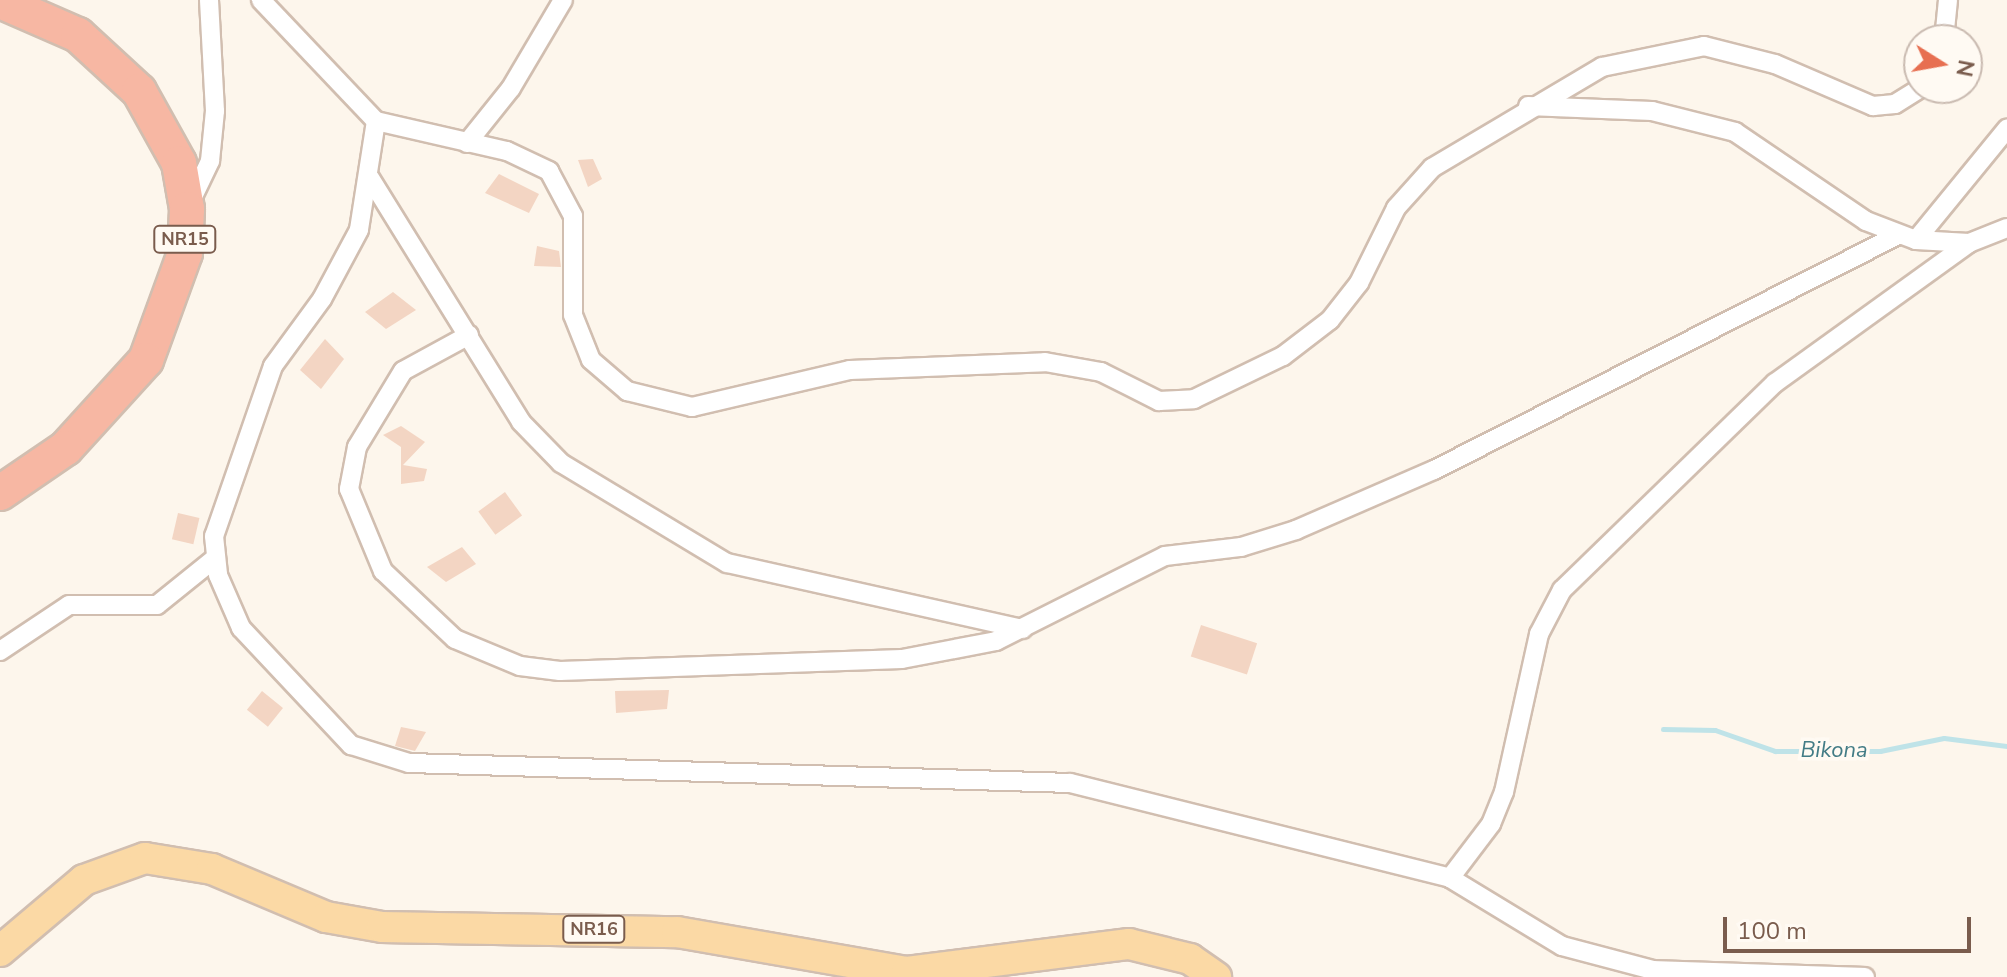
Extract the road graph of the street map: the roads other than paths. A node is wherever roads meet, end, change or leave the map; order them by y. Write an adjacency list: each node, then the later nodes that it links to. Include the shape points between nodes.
1 (209, 0): 13 (street, via 210,161)
2 (261, 0): 9 (street)
3 (563, 0): 11 (street, via 511,88)
4 (1948, 0): 6 (street)
5 (0, 1): 13 (highway, NR15, via 78,35 139,91 179,163)
6 (1946, 24)
7 (1903, 99): 8 (street, via 1873,106 1775,64 1704,46 1602,67)
8 (1528, 106): 11 (street, via 1409,189 1359,283 1318,331 1228,384 1175,402 1074,363 1045,362 850,370 711,407 648,400 605,376 582,345 573,315 573,216 558,184 527,157); 15 (street, via 1652,111 1735,132)
9 (376, 121): 11 (street); 12 (street)
10 (2007, 129): 15 (street)
11 (467, 143)
12 (370, 178): 17 (street); 19 (street, via 347,257 273,366 220,511)
13 (187, 209): 18 (highway, NR15, via 169,313 146,360 66,448)
14 (2007, 228): 16 (street)
15 (1907, 238): 16 (street); 20 (street, via 1434,470 1282,534 1165,556)
16 (1969, 243): 22 (street, via 1775,383 1562,590 1539,634 1491,824)
17 (469, 335): 20 (street, via 537,442 699,551); 20 (street, via 403,371 357,447 349,489 383,571 455,639 520,666 560,671 902,659)
18 (0, 493)
19 (214, 559): 21 (street, via 157,605 69,605); 22 (street, via 250,638 330,727 389,760 1070,783)
20 (1023, 629)
21 (0, 651)
22 (1450, 878): 25 (street, via 1562,946 1653,970)
23 (0, 951): 24 (main road, NR16, via 84,880 145,858 212,869 326,917 382,927 677,932 907,972 1129,944 1190,959)
24 (1216, 977)
25 (1865, 977)

